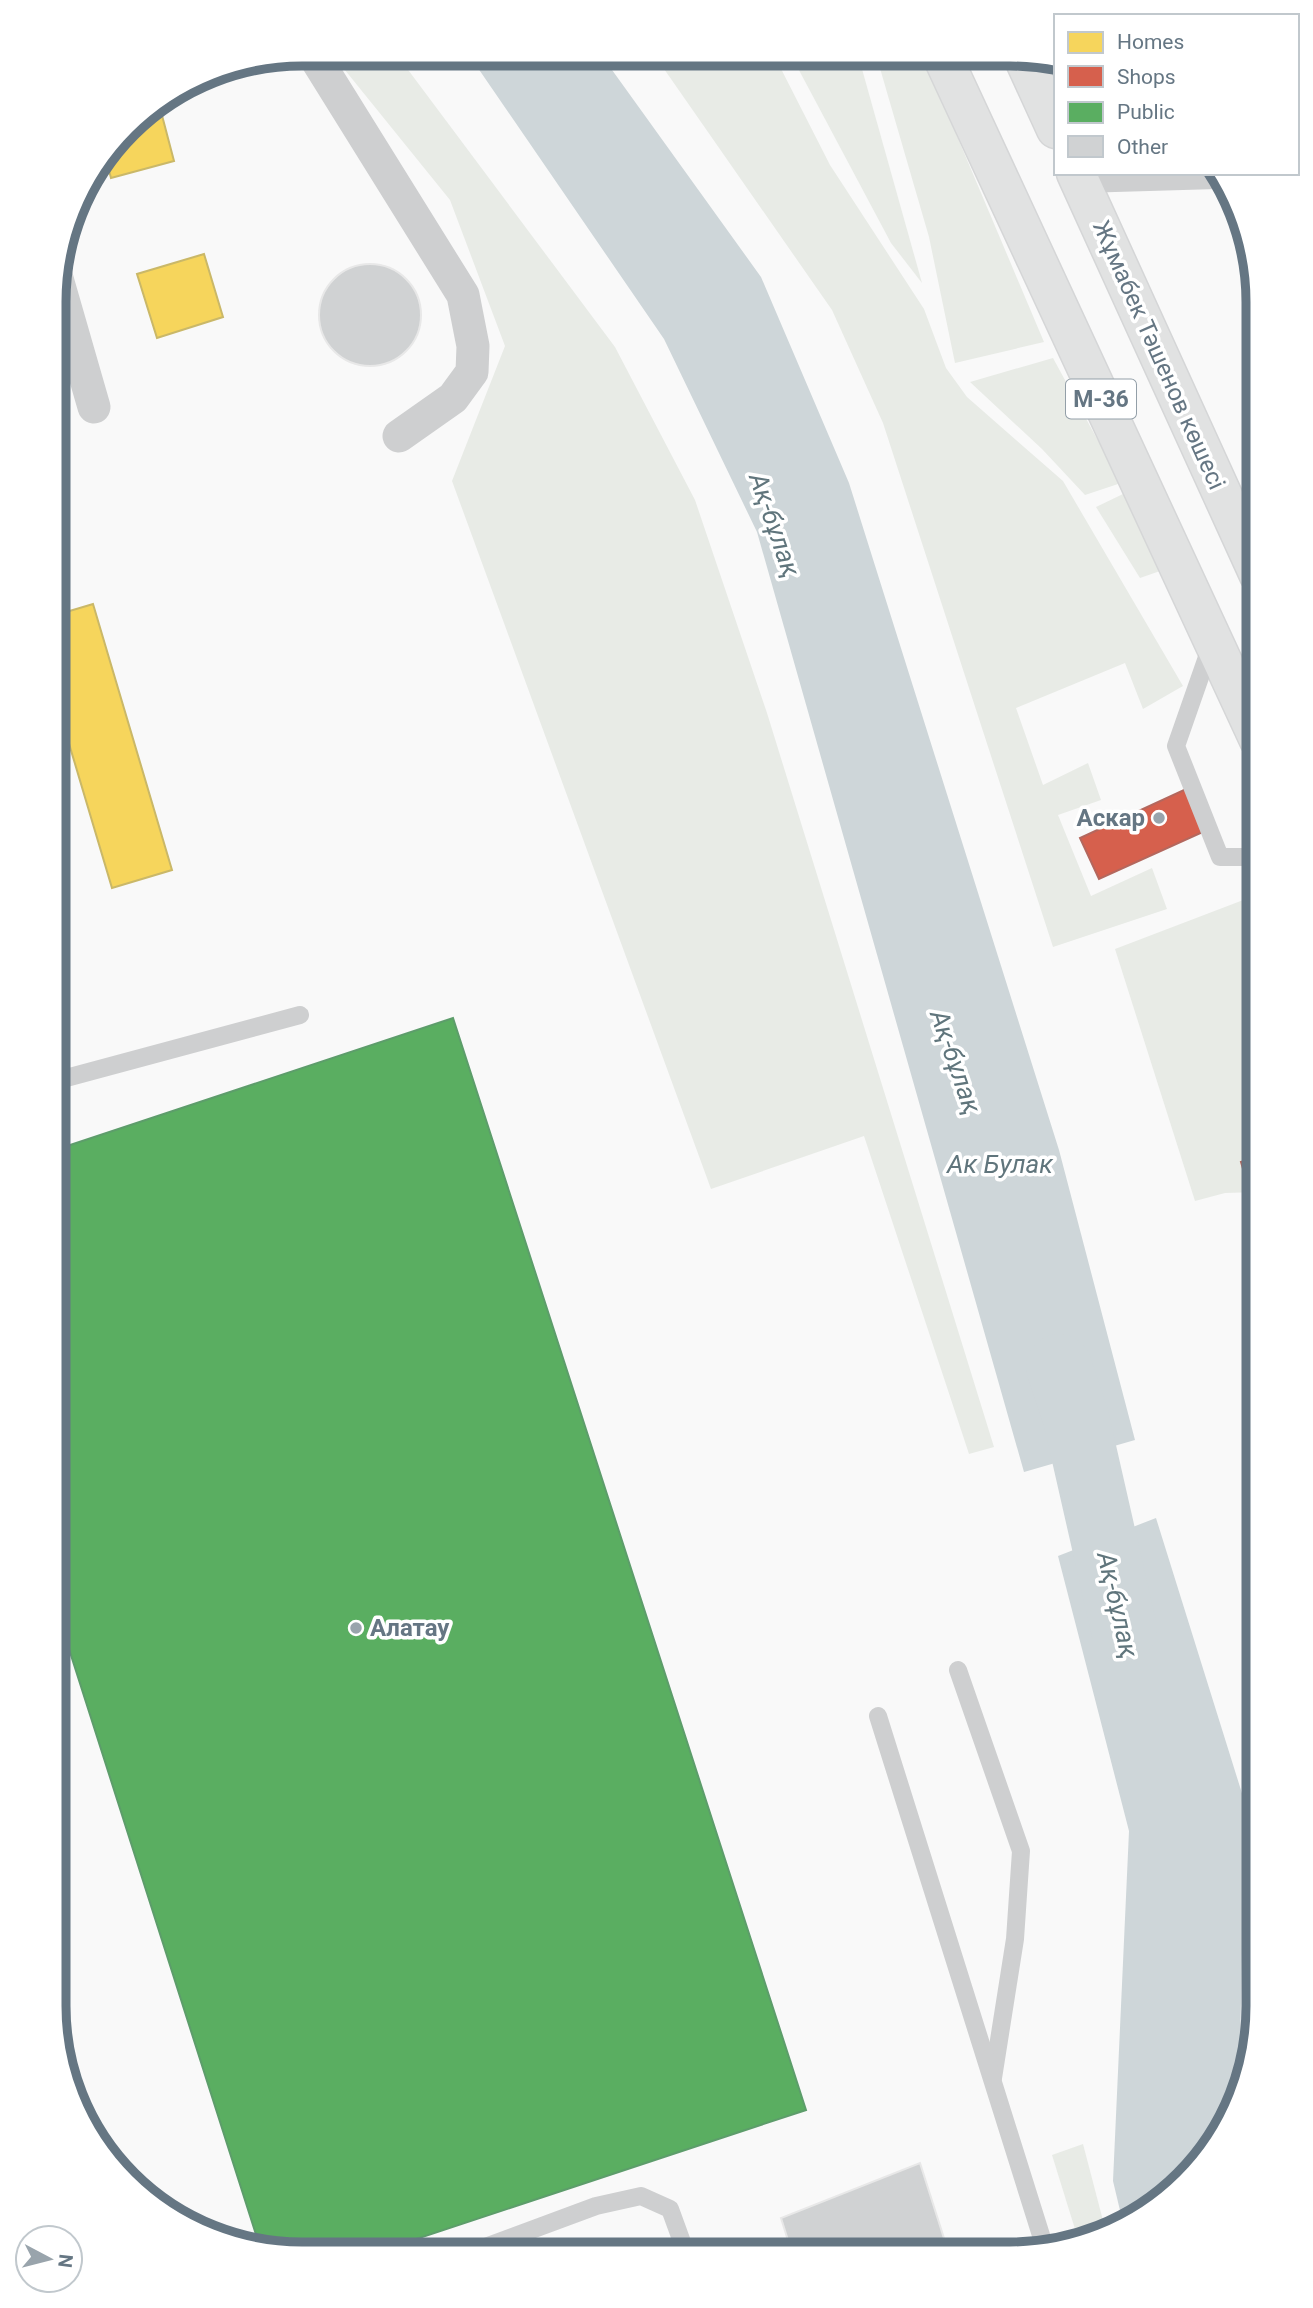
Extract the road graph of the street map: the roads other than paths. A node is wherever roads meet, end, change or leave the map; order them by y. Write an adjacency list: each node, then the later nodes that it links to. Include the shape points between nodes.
1 (320, 66): 9 (street, via 463,295 472,372 453,398)
2 (947, 66): 11 (main road, M-36)
3 (1028, 67): 4 (main road)
4 (1054, 125)
5 (1078, 178): 6 (lane); 10 (main road, Жұмабек Тәшенов көшесі / M-36)
6 (1212, 180)
7 (66, 310): 8 (street)
8 (94, 407)
9 (399, 436)
10 (1246, 546)
11 (1213, 640): 12 (main road, M-36); 13 (lane, via 1176,746 1220,857)
12 (1246, 712)
13 (1246, 857)
14 (300, 1015): 15 (lane)
15 (66, 1078)
16 (958, 1670): 18 (lane, via 1021,1851 1015,1938)
17 (878, 1716): 18 (lane)
18 (993, 2081): 19 (lane)
19 (1042, 2239)
20 (499, 2242): 21 (lane, via 596,2206 641,2196 670,2209)
21 (681, 2242)

